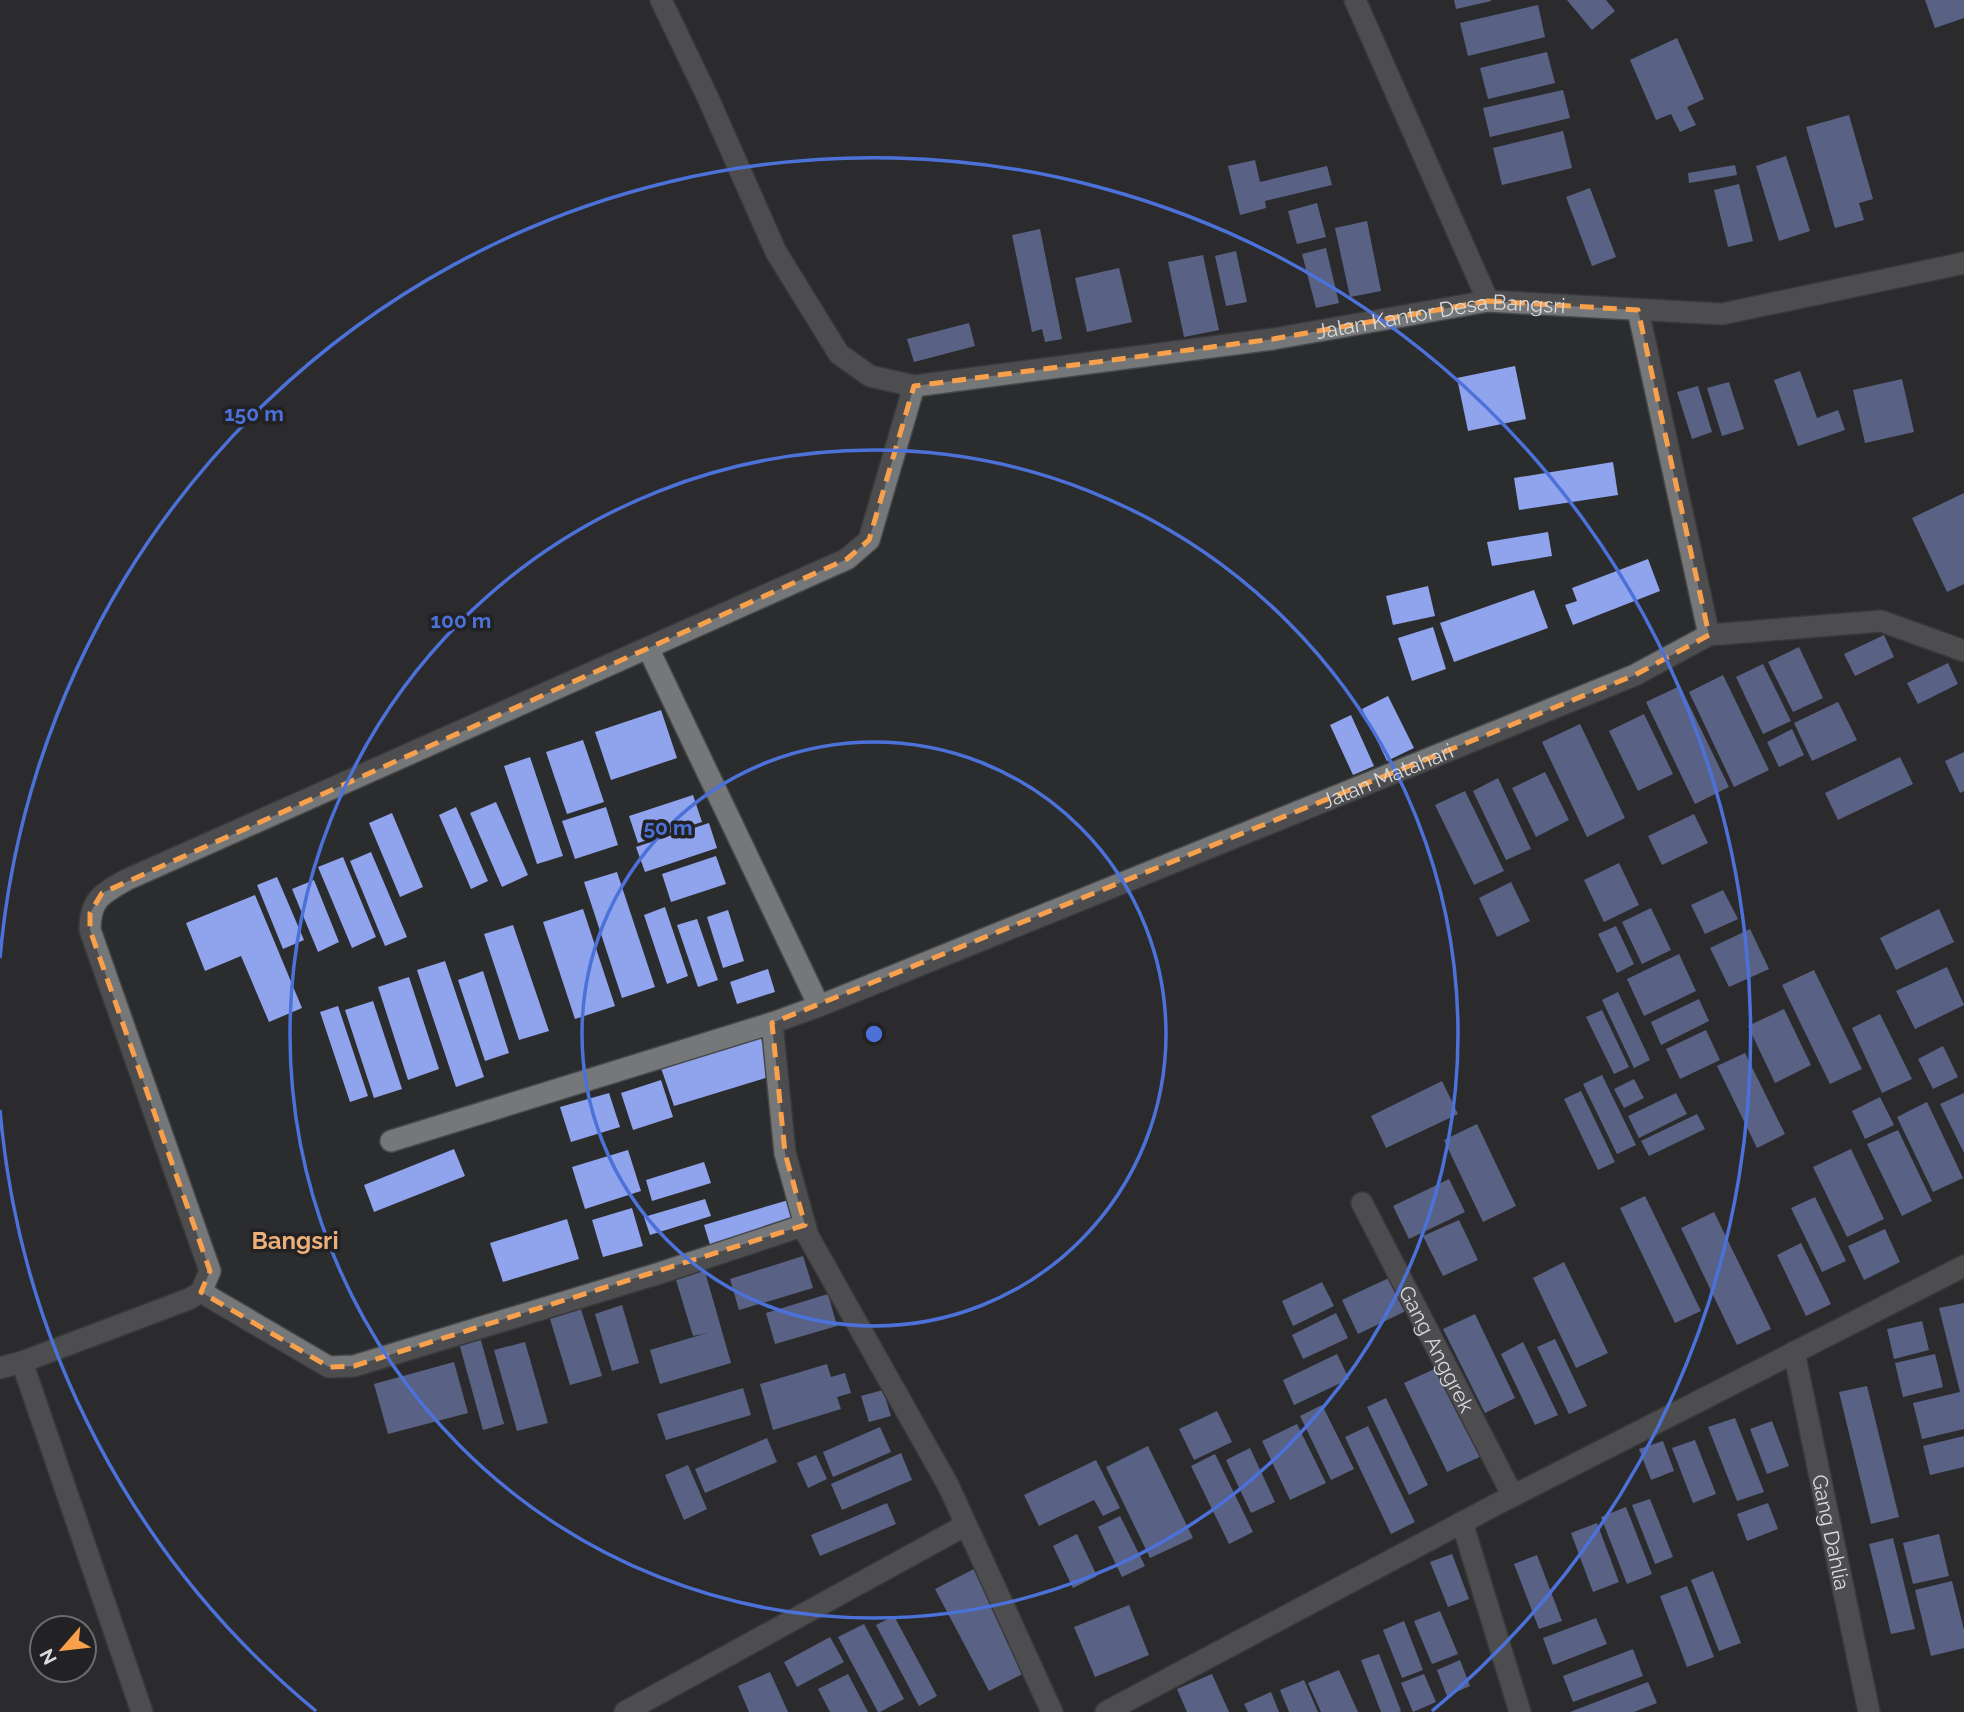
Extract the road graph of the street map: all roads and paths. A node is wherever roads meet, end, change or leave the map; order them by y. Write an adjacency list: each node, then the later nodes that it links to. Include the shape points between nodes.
1 (661, 0): 6 (street, via 776,252 839,354 870,376)
2 (1355, 0): 4 (street)
3 (1964, 263): 5 (street, Jalan Kantor Desa Bangsri, via 1723,314)
4 (1488, 301): 5 (street, Jalan Kantor Desa Bangsri); 6 (street, Jalan Kantor Desa Bangsri, via 1273,339)
5 (1638, 310): 7 (street)
6 (914, 386): 8 (street, via 869,541 847,559)
7 (1709, 635): 9 (street, Jalan Matahari, via 1881,621); 10 (street, Jalan Matahari, via 1635,675)
8 (648, 648): 10 (street); 16 (street, via 102,893 90,913 90,930 210,1270)
9 (1964, 651)
10 (820, 1006): 11 (street, Jalan Matahari)
11 (772, 1023): 12 (street, Jalan Matahari); 14 (street, via 785,1153)
12 (391, 1141)
13 (1362, 1203): 20 (street, Gang Anggrek)
14 (805, 1225): 16 (street, via 354,1366 329,1367); 22 (street)
15 (1964, 1266): 17 (street)
16 (201, 1292): 18 (street)
17 (1794, 1352): 20 (street); 28 (street, Gang Dahlia)
18 (22, 1362): 19 (street); 23 (street)
19 (0, 1368)
20 (1513, 1496): 21 (street)
21 (1462, 1522): 26 (street); 27 (street)
22 (966, 1525): 24 (street); 25 (street)
23 (142, 1712)
24 (625, 1712)
25 (1052, 1712)
26 (1106, 1712)
27 (1520, 1712)
28 (1868, 1712)

